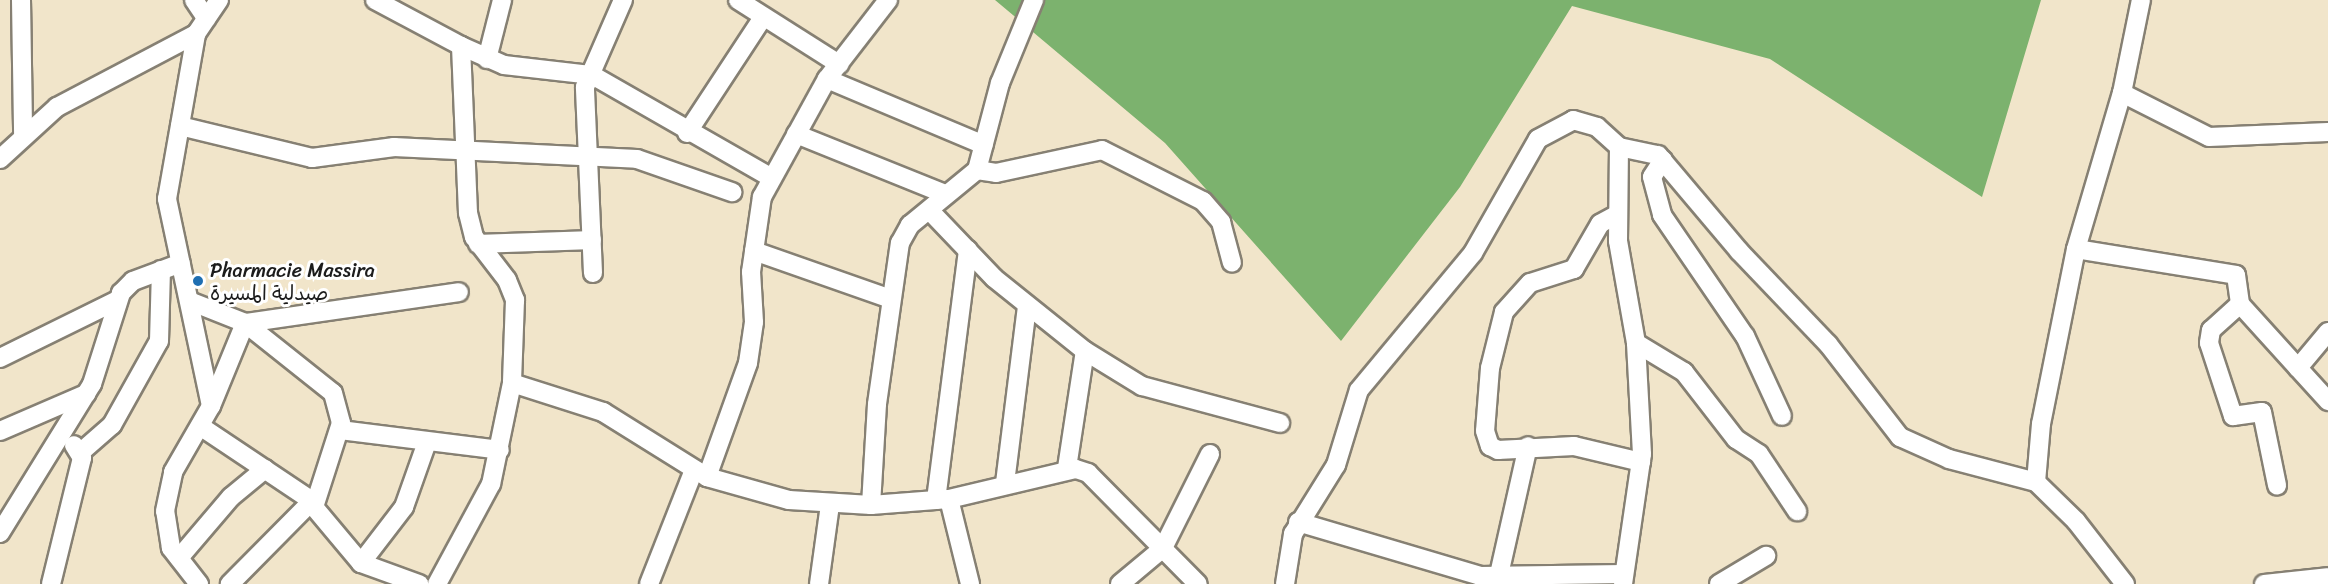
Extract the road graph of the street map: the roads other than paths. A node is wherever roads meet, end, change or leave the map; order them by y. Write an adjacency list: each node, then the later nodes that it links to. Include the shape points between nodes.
1 (21, 0): 23 (street)
2 (194, 0): 11 (street)
3 (219, 0): 11 (street)
4 (375, 0): 14 (street)
5 (502, 0): 15 (street)
6 (738, 0): 12 (street)
7 (888, 0): 16 (street)
8 (1034, 0): 25 (street, via 1000,83)
9 (2141, 0): 19 (street)
10 (620, 1): 17 (street)
11 (206, 18): 13 (street)
12 (762, 19): 16 (street); 22 (street)
13 (196, 34): 20 (street); 23 (street, via 57,107)
14 (461, 46): 15 (street); 27 (street)
15 (487, 59): 17 (street)
16 (839, 64): 18 (street)
17 (592, 75): 22 (street); 28 (street, via 585,87)
18 (827, 79): 24 (street); 25 (street)
19 (2122, 93): 21 (street, via 2209,137); 39 (street)
20 (180, 126): 27 (street, via 312,158 394,147); 42 (street, via 167,199)
21 (2328, 132)
22 (687, 133): 32 (street)
23 (23, 134): 29 (street)
24 (796, 134): 32 (street); 34 (street)
25 (984, 145): 31 (street)
26 (1619, 147): 30 (street, via 1655,153); 36 (street); 85 (street, via 1597,127 1574,120 1538,139 1473,253 1359,390 1336,465)
27 (462, 149): 28 (street); 38 (street, via 468,213)
28 (588, 155): 33 (street, via 658,163); 37 (street)
29 (0, 159)
30 (1663, 160): 62 (street, via 1652,177 1662,215 1744,336); 77 (street, via 1738,251 1828,344 1900,437 1949,459)
31 (976, 170): 34 (street); 43 (street, via 996,173 1102,150 1203,201 1221,222)
32 (770, 177): 41 (street)
33 (732, 192)
34 (945, 194): 35 (street)
35 (931, 213): 40 (street); 47 (street, via 910,225 900,243)
36 (1616, 215): 54 (street); 69 (street, via 1600,224 1574,269 1530,283 1496,327 1486,438 1498,450)
37 (592, 240): 38 (street); 45 (street)
38 (478, 244): 58 (street, via 514,295)
39 (2076, 249): 50 (street, via 2236,274); 77 (street, via 2041,424)
40 (968, 250): 51 (street); 80 (street)
41 (754, 252): 47 (street); 76 (street, via 748,363)
42 (181, 263): 44 (street); 49 (street)
43 (1232, 263)
44 (161, 270): 48 (street, via 133,281); 71 (street, via 159,341 111,425)
45 (593, 273)
46 (459, 292): 52 (street)
47 (891, 299): 82 (street)
48 (118, 300): 56 (street); 59 (street)
49 (192, 302): 52 (street); 61 (street)
50 (2240, 304): 57 (street); 79 (street, via 2211,330 2209,343 2233,416 2262,412)
51 (1027, 307): 55 (street); 78 (street)
52 (244, 323): 61 (street); 66 (street, via 333,393 342,411)
53 (2328, 332): 57 (street)
54 (1636, 343): 73 (street); 84 (street, via 1684,372 1736,439 1760,454)
55 (1085, 351): 63 (street, via 1142,386); 74 (street)
56 (0, 358)
57 (2298, 368): 60 (street)
58 (512, 383): 70 (street); 76 (street, via 603,412)
59 (86, 394): 64 (street); 67 (street)
60 (2328, 401)
61 (211, 406): 65 (street)
62 (1782, 416)
63 (1280, 423)
64 (1, 426)
65 (200, 426): 75 (street); 89 (street, via 172,472 166,501 169,540)
66 (340, 430): 68 (street); 81 (street)
67 (61, 434): 71 (street); 86 (street)
68 (427, 442): 70 (street); 90 (street, via 404,507)
69 (1528, 446): 73 (street, via 1574,446); 93 (street)
70 (500, 450): 100 (street, via 483,502)
71 (81, 452): 96 (street)
72 (1210, 454): 87 (street)
73 (1641, 462): 94 (street)
74 (1067, 468): 78 (street); 87 (street, via 1088,473)
75 (265, 469): 81 (street); 89 (street, via 231,497)
76 (700, 473): 83 (street, via 759,494); 101 (street)
77 (2036, 482): 108 (street, via 2076,521)
78 (1005, 483): 80 (street)
79 (2277, 485)
80 (943, 500): 82 (street); 103 (street)
81 (312, 501): 90 (street, via 324,525); 98 (street)
82 (871, 505): 83 (street)
83 (830, 506): 102 (street)
84 (1797, 511)
85 (1298, 522): 93 (street, via 1412,559); 106 (street)
86 (0, 533)
87 (1163, 548): 104 (street); 105 (street)
88 (1766, 556): 107 (street)
89 (179, 558): 97 (street)
90 (361, 563): 92 (street)
91 (2328, 577): 109 (street)
92 (381, 579): 99 (street)
93 (1498, 579): 95 (street)
94 (1624, 579): 95 (street)
95 (1540, 580)
96 (51, 584)
97 (199, 584)
98 (230, 584)
99 (419, 584)
100 (437, 584)
101 (649, 584)
102 (819, 584)
103 (970, 584)
104 (1120, 584)
105 (1198, 584)
106 (1284, 584)
107 (1719, 584)
108 (2125, 584)
109 (2264, 584)

